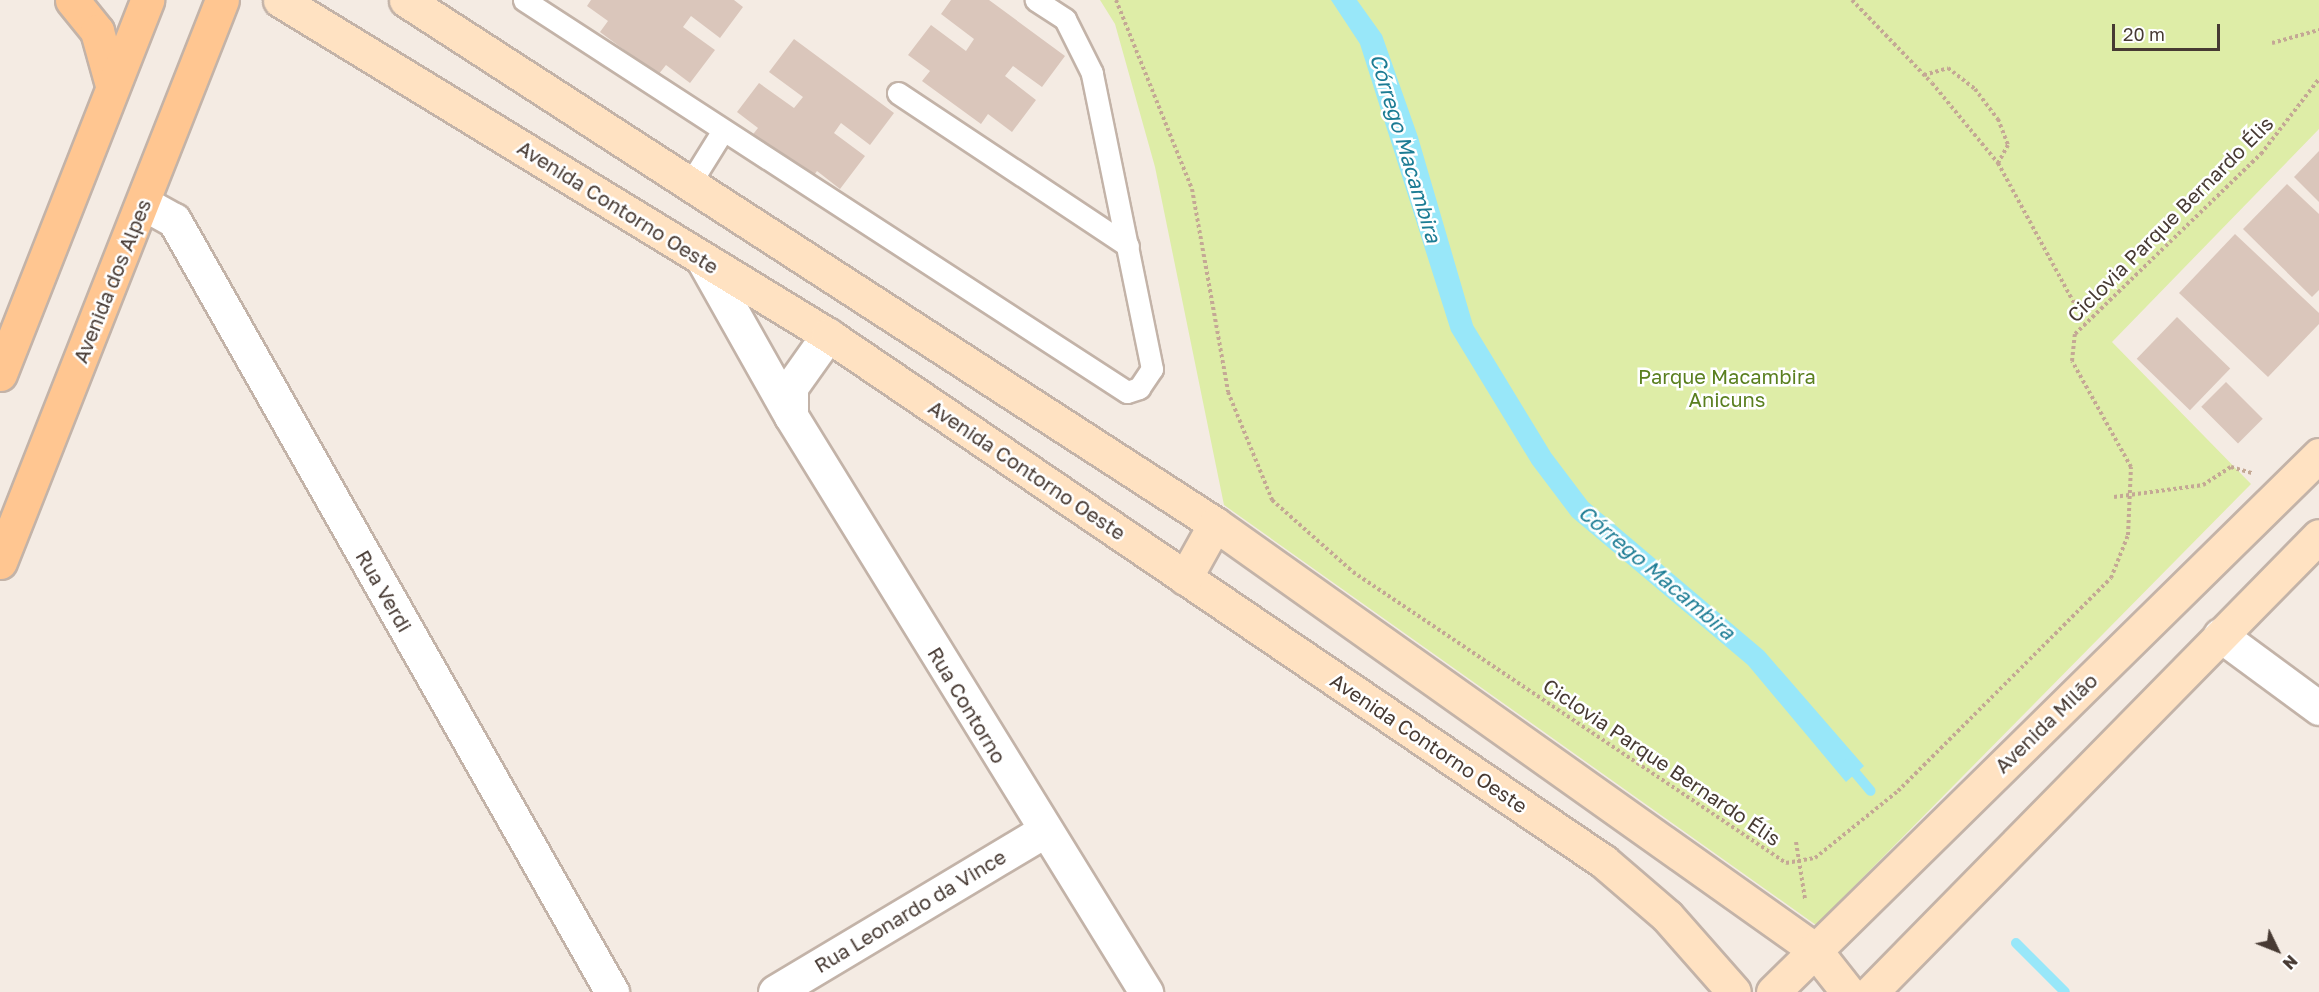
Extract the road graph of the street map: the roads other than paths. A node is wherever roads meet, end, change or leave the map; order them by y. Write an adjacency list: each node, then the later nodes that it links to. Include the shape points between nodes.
1 (72, 0): 8 (main road, via 98,31)
2 (147, 0): 8 (main road)
3 (222, 0): 12 (main road, Avenida dos Alpes)
4 (280, 0): 14 (main road, Avenida Contorno Oeste)
5 (406, 0): 11 (main road)
6 (524, 0): 10 (lane)
7 (1036, 0): 13 (lane, via 1065,19 1092,73)
8 (112, 85): 16 (main road)
9 (898, 93): 13 (lane)
10 (722, 132): 11 (lane); 13 (lane, via 1127,392 1138,388 1152,369)
11 (688, 185): 19 (main road)
12 (143, 203): 21 (main road, Avenida dos Alpes); 27 (street, Rua Verdi, via 174,220)
13 (1128, 246)
14 (703, 260): 15 (main road, Avenida Contorno Oeste); 17 (street, Rua Contorno)
15 (828, 335): 17 (street, via 791,387); 22 (main road, Avenida Contorno Oeste)
16 (0, 374)
17 (791, 416): 25 (street, Rua Contorno)
18 (2319, 456): 26 (main road, Avenida Milão)
19 (1215, 524): 22 (main road); 26 (main road)
20 (2319, 536): 23 (main road)
21 (0, 562)
22 (1185, 578): 30 (main road, Avenida Contorno Oeste, via 1603,861 1667,916)
23 (2220, 635): 24 (street); 33 (main road)
24 (2319, 708)
25 (1044, 831): 28 (street, Rua Leonardo da Vince); 29 (street, Rua Contorno)
26 (1814, 949): 31 (main road, Avenida Milão); 32 (main road)
27 (612, 992)
28 (775, 992)
29 (1146, 992)
30 (1734, 992)
31 (1773, 992)
32 (1848, 992)
33 (1871, 992)

